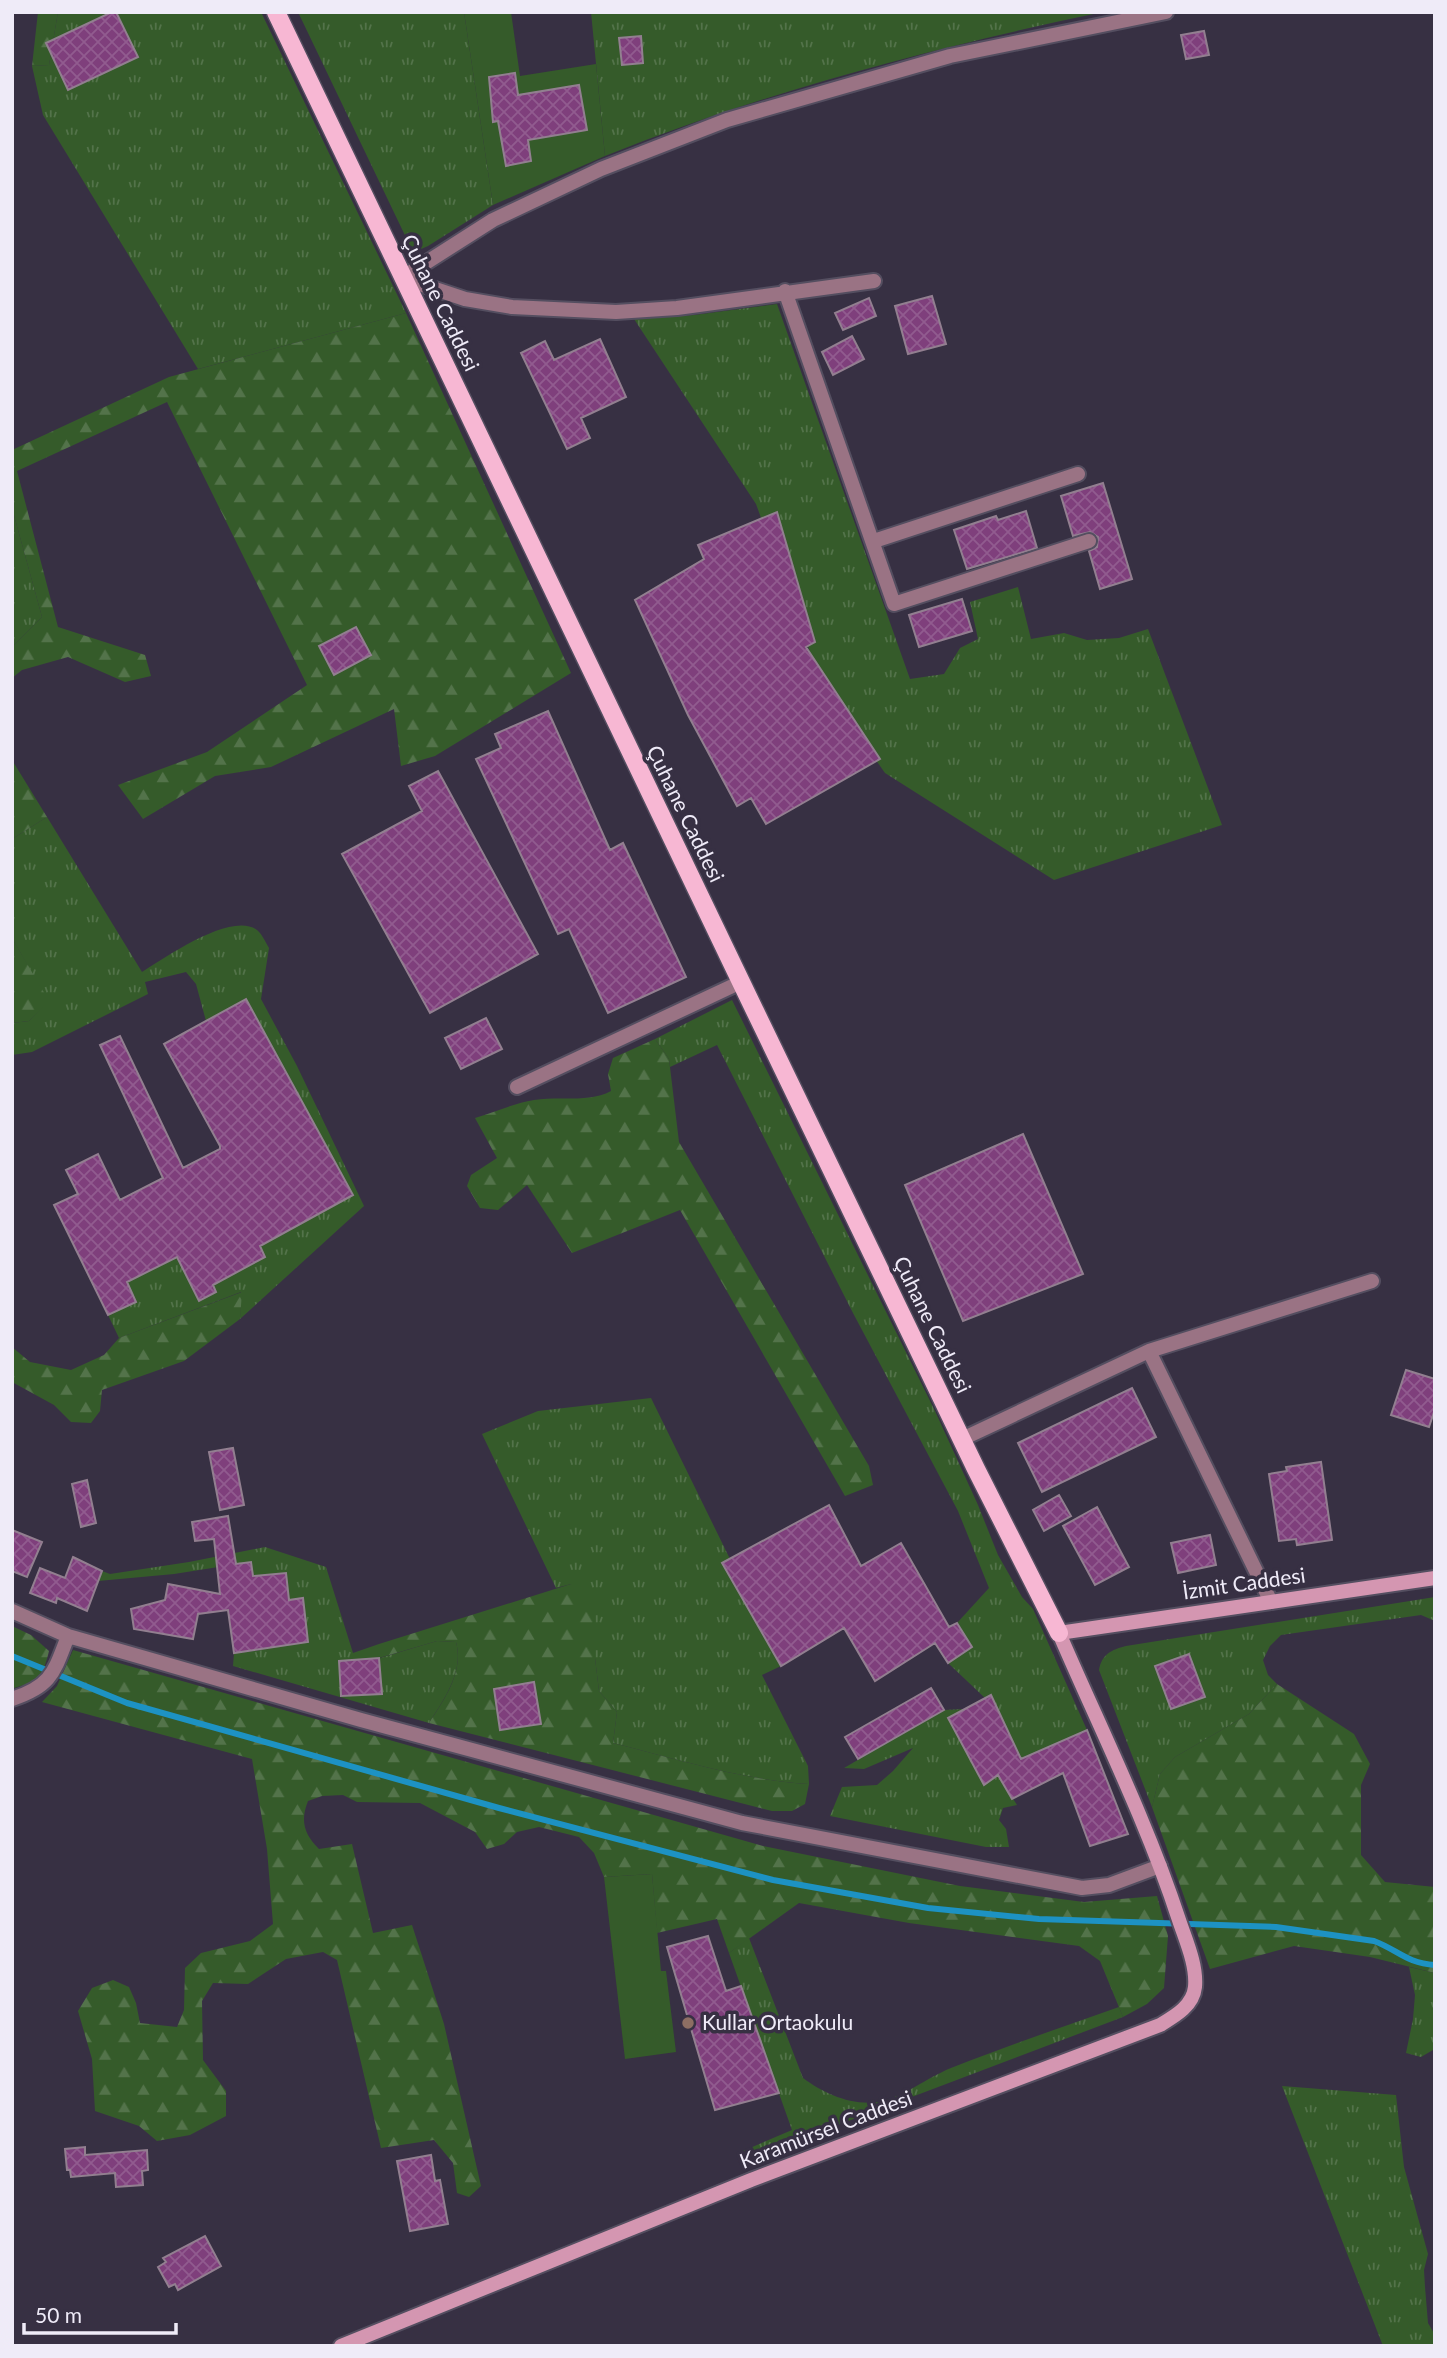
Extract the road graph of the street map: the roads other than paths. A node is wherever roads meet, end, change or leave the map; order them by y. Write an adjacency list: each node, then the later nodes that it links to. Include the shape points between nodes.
1 (276, 12): 3 (main road, Çuhane Caddesi)
2 (1166, 12): 3 (street, via 950,56 703,129 601,169 493,220)
3 (402, 278): 5 (street, via 465,299 512,307 616,312 677,308); 9 (main road, Çuhane Caddesi)
4 (874, 281): 5 (street)
5 (785, 291): 7 (street)
6 (1078, 474): 7 (street)
7 (874, 541): 8 (street, via 894,604)
8 (1089, 541)
9 (741, 982): 10 (street); 13 (main road, Çuhane Caddesi)
10 (517, 1087)
11 (1372, 1281): 12 (street)
12 (1149, 1351): 13 (street); 15 (street)
13 (962, 1439): 17 (main road, Çuhane Caddesi)
14 (1435, 1578): 15 (main road, İzmit Caddesi)
15 (1271, 1602): 17 (main road, İzmit Caddesi)
16 (12, 1611): 18 (street)
17 (1059, 1633): 20 (main road, Karamürsel Caddesi)
18 (68, 1636): 19 (street, via 48,1680); 20 (street, via 742,1823 1082,1888 1109,1885)
19 (12, 1699)
20 (1160, 1866): 21 (main road, Karamürsel Caddesi, via 1195,1975 1195,1991 1188,2004 1160,2025 751,2180)
21 (341, 2346)

